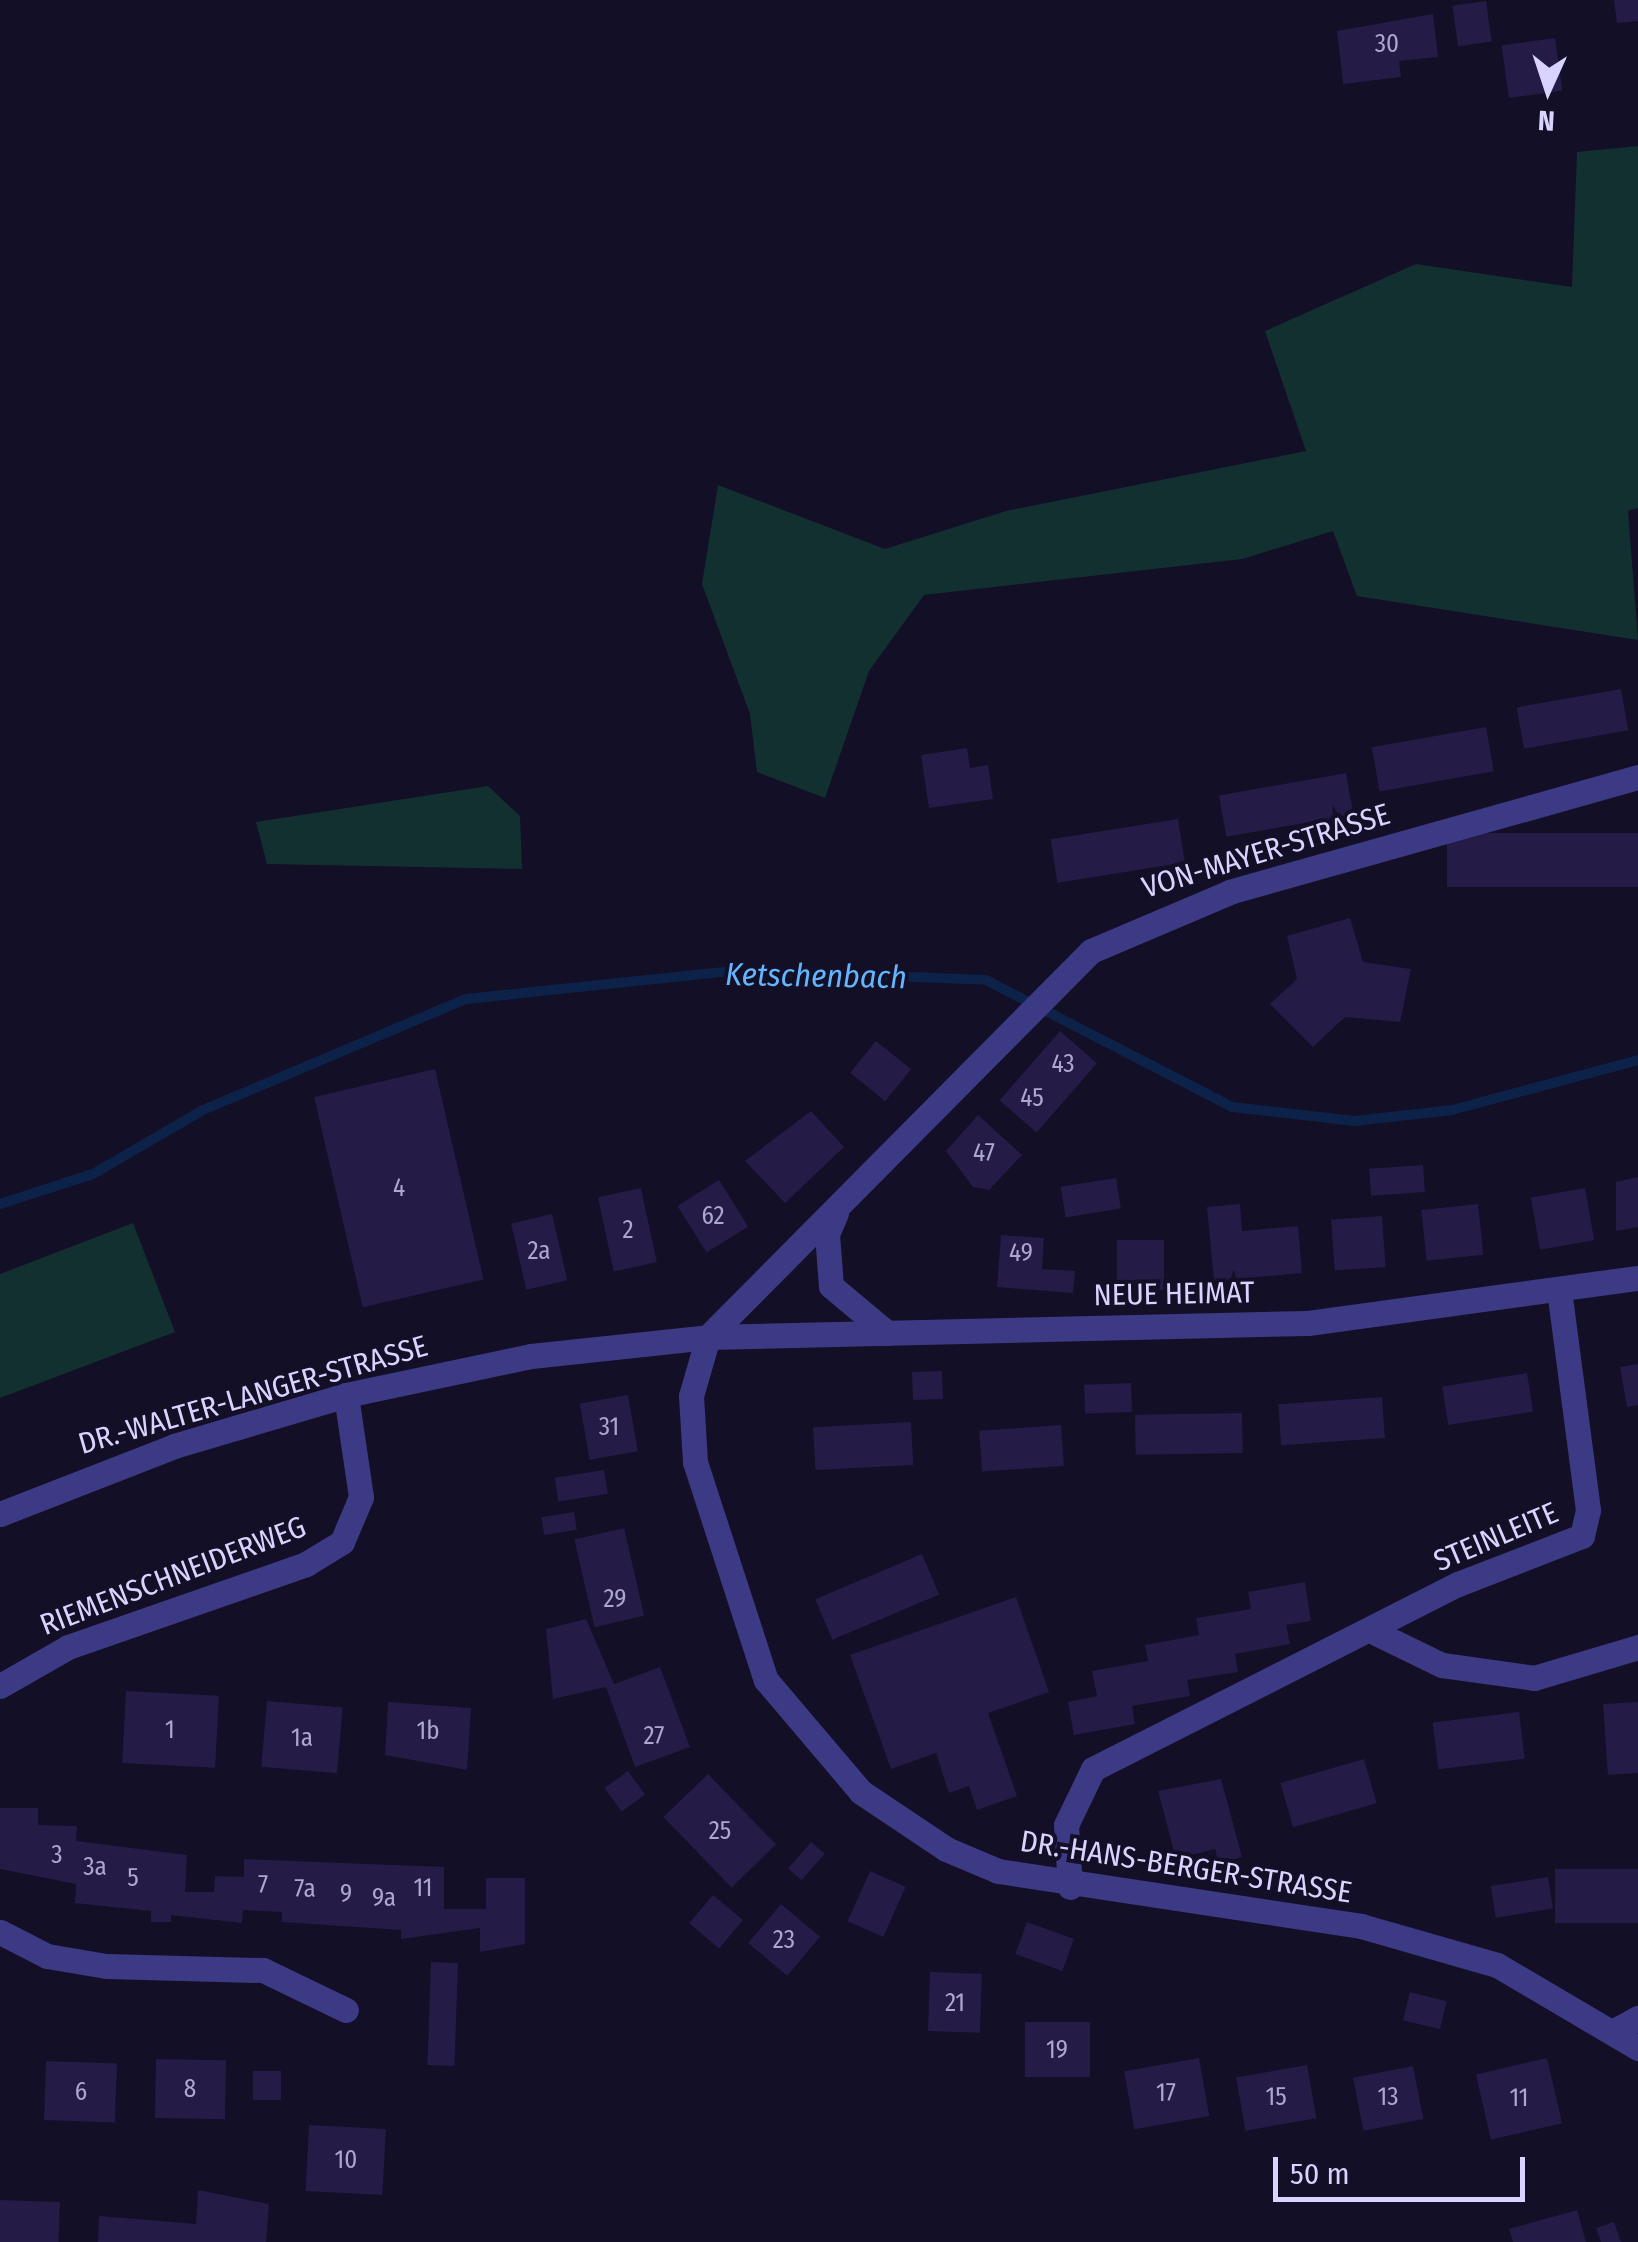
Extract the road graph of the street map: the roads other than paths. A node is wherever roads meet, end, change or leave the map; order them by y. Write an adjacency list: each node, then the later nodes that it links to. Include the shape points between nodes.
1 (1638, 776): 2 (street, VON-MAYER-STRASSE, via 1230,892 1132,928 1058,978)
2 (838, 1206): 5 (street, via 827,1234 831,1286); 6 (street, VON-MAYER-STRASSE)
3 (1638, 1278): 4 (street, NEUE HEIMAT)
4 (1559, 1290): 5 (street, NEUE HEIMAT, via 1308,1323); 9 (street, STEINLEITE, via 1588,1510 1582,1536 1458,1584)
5 (887, 1333): 6 (street, NEUE HEIMAT)
6 (708, 1337): 7 (street, DR.-WALTER-LANGER-STRASSE, via 530,1356); 12 (street, DR.-HANS-BERGER-STRASSE, via 692,1396 695,1462 766,1680 810,1740 876,1802 946,1850)
7 (346, 1395): 8 (street, DR.-WALTER-LANGER-STRASSE, via 174,1446); 11 (street, RIEMENSCHNEIDERWEG, via 360,1496 342,1542 306,1564 68,1647)
8 (0, 1514)
9 (1376, 1633): 10 (street, via 1442,1665 1534,1678); 12 (street, STEINLEITE, via 1093,1770 1066,1825)
10 (1638, 1648)
11 (0, 1686)
12 (1070, 1887): 15 (street, DR.-HANS-BERGER-STRASSE, via 1429,1943 1497,1965)
13 (0, 1932): 14 (street, via 47,1956 106,1966 263,1970)
14 (346, 2010)
15 (1627, 2024): 16 (street, DR.-HANS-BERGER-STRASSE)
16 (1638, 2048)

